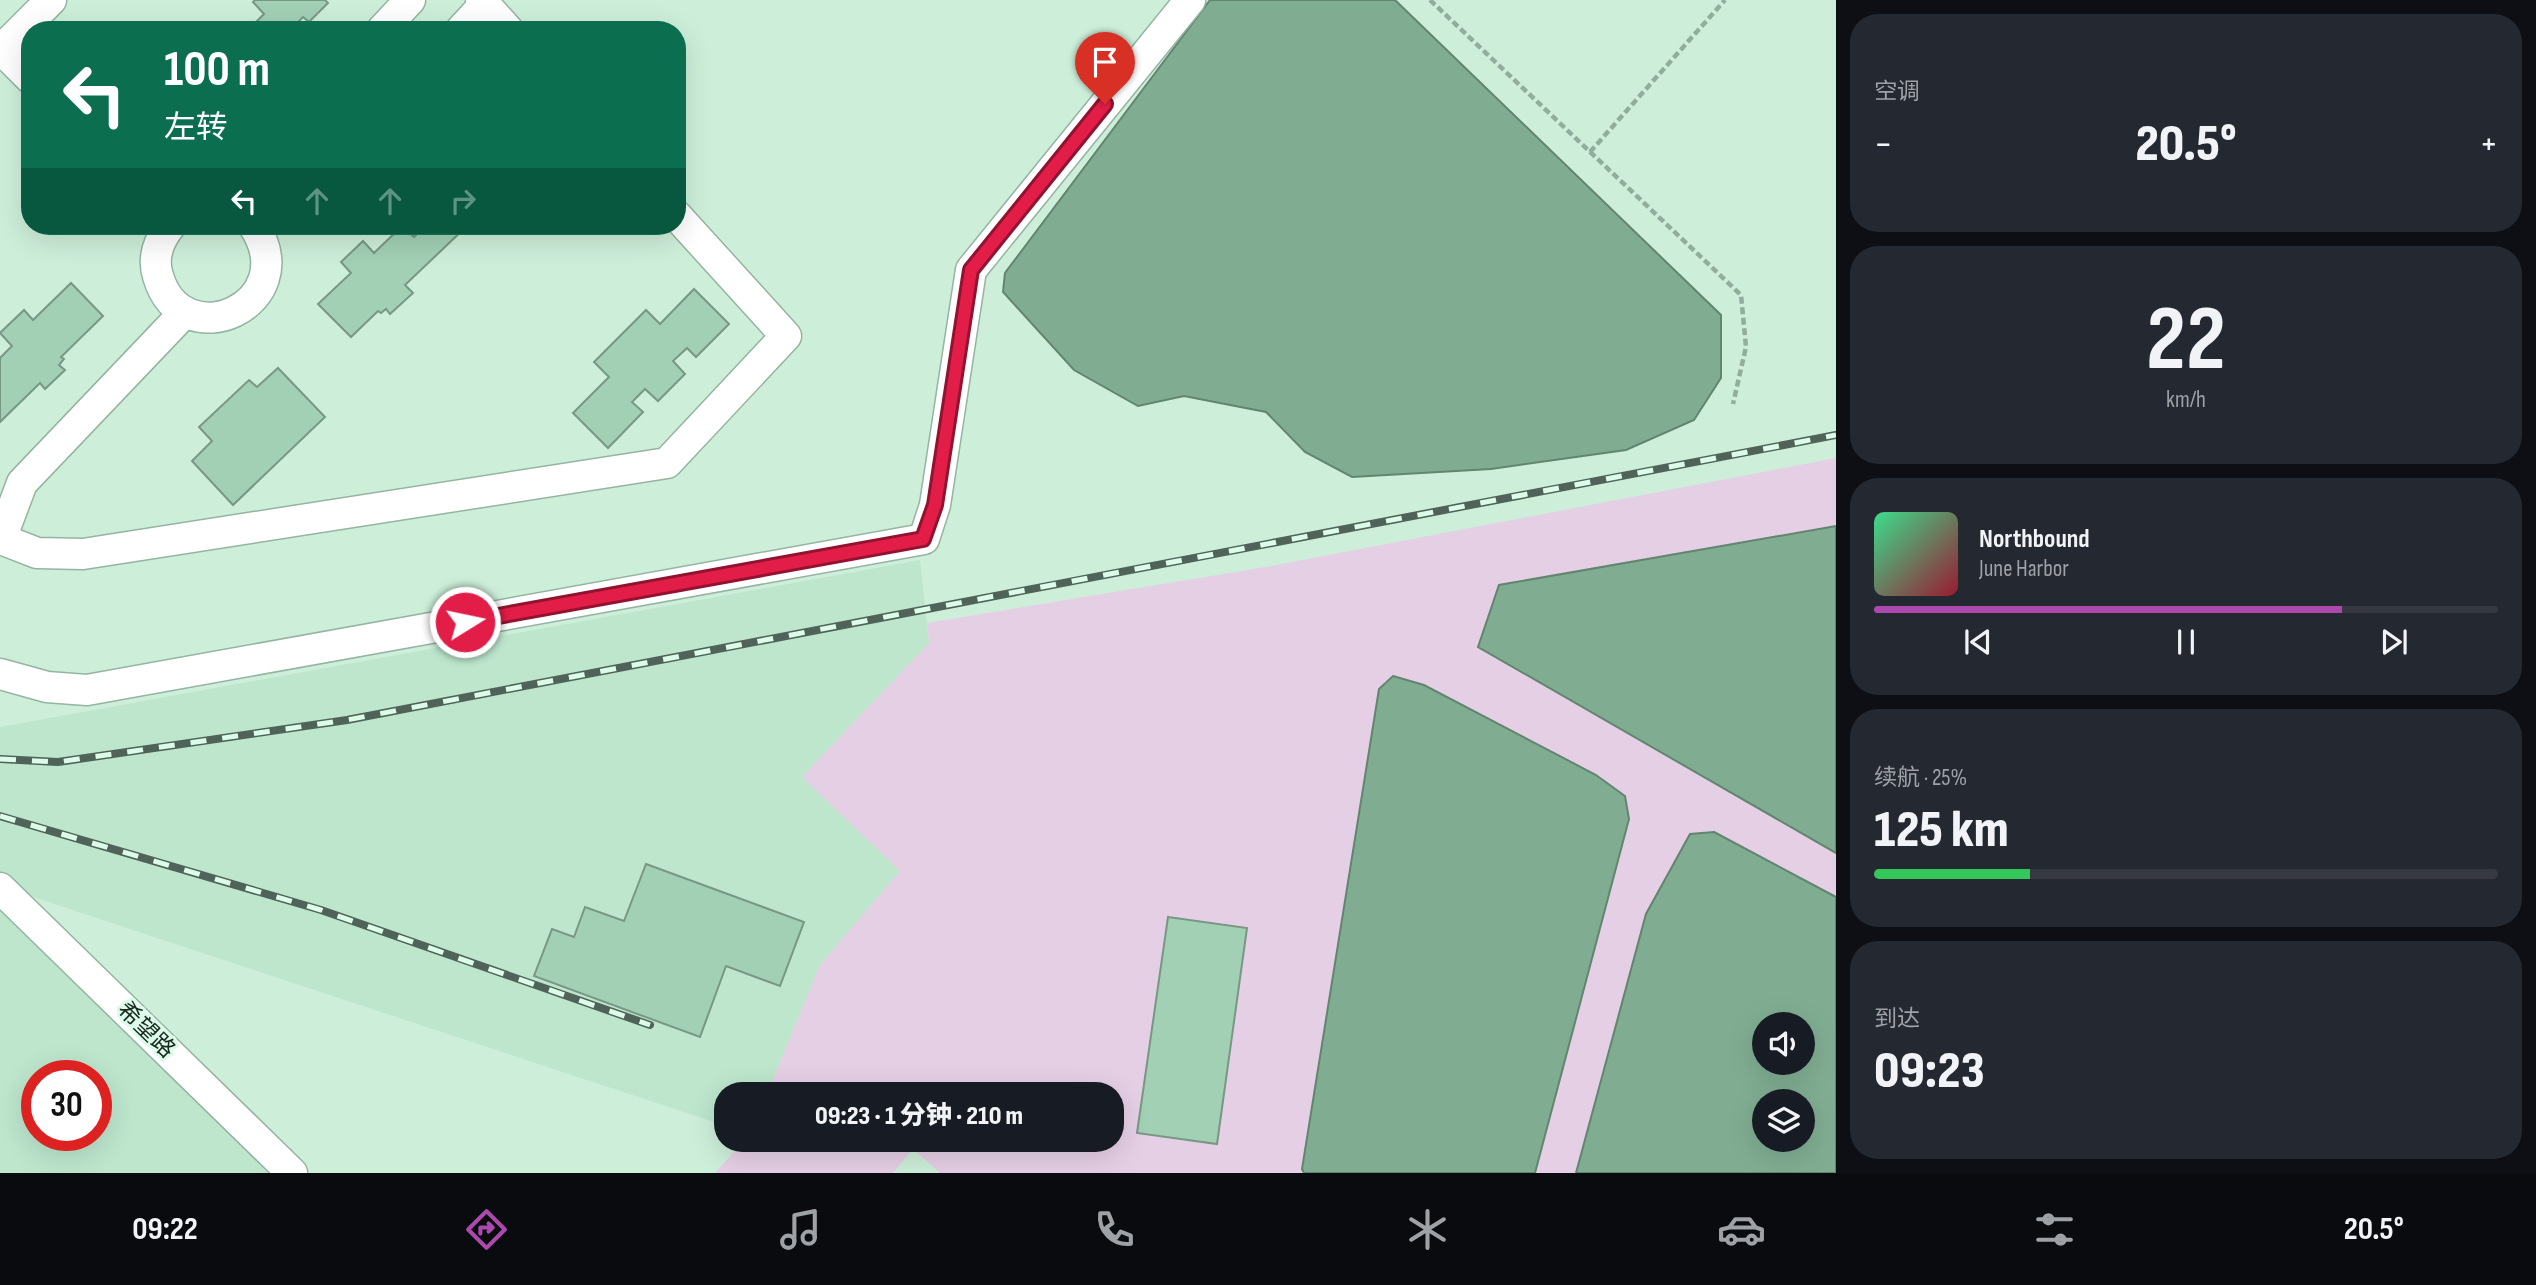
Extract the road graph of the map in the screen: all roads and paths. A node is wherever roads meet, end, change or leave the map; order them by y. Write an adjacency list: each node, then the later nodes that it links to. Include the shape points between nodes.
1 (51, 0): 7 (street)
2 (410, 0): 8 (street)
3 (1189, 0): 21 (street, via 971,270 935,505 923,539 87,690 47,687)
4 (1430, 0): 14 (path)
5 (1725, 0): 14 (path)
6 (483, 2): 9 (street); 10 (street)
7 (30, 21)
8 (390, 21)
9 (468, 21)
10 (500, 21)
11 (21, 29): 12 (street)
12 (1, 49): 13 (street)
13 (21, 69)
14 (1590, 152): 19 (path, via 1741,295 1746,347)
15 (686, 226): 20 (street, via 786,336 667,463 83,554 37,553)
16 (162, 235): 18 (street, via 156,252 161,287)
17 (265, 235): 18 (street, via 266,274 250,303 219,318)
18 (185, 312): 20 (street, via 22,483)
19 (1733, 404)
20 (0, 539)
21 (0, 674)
22 (0, 888): 23 (street, 希望路)
23 (292, 1173)

